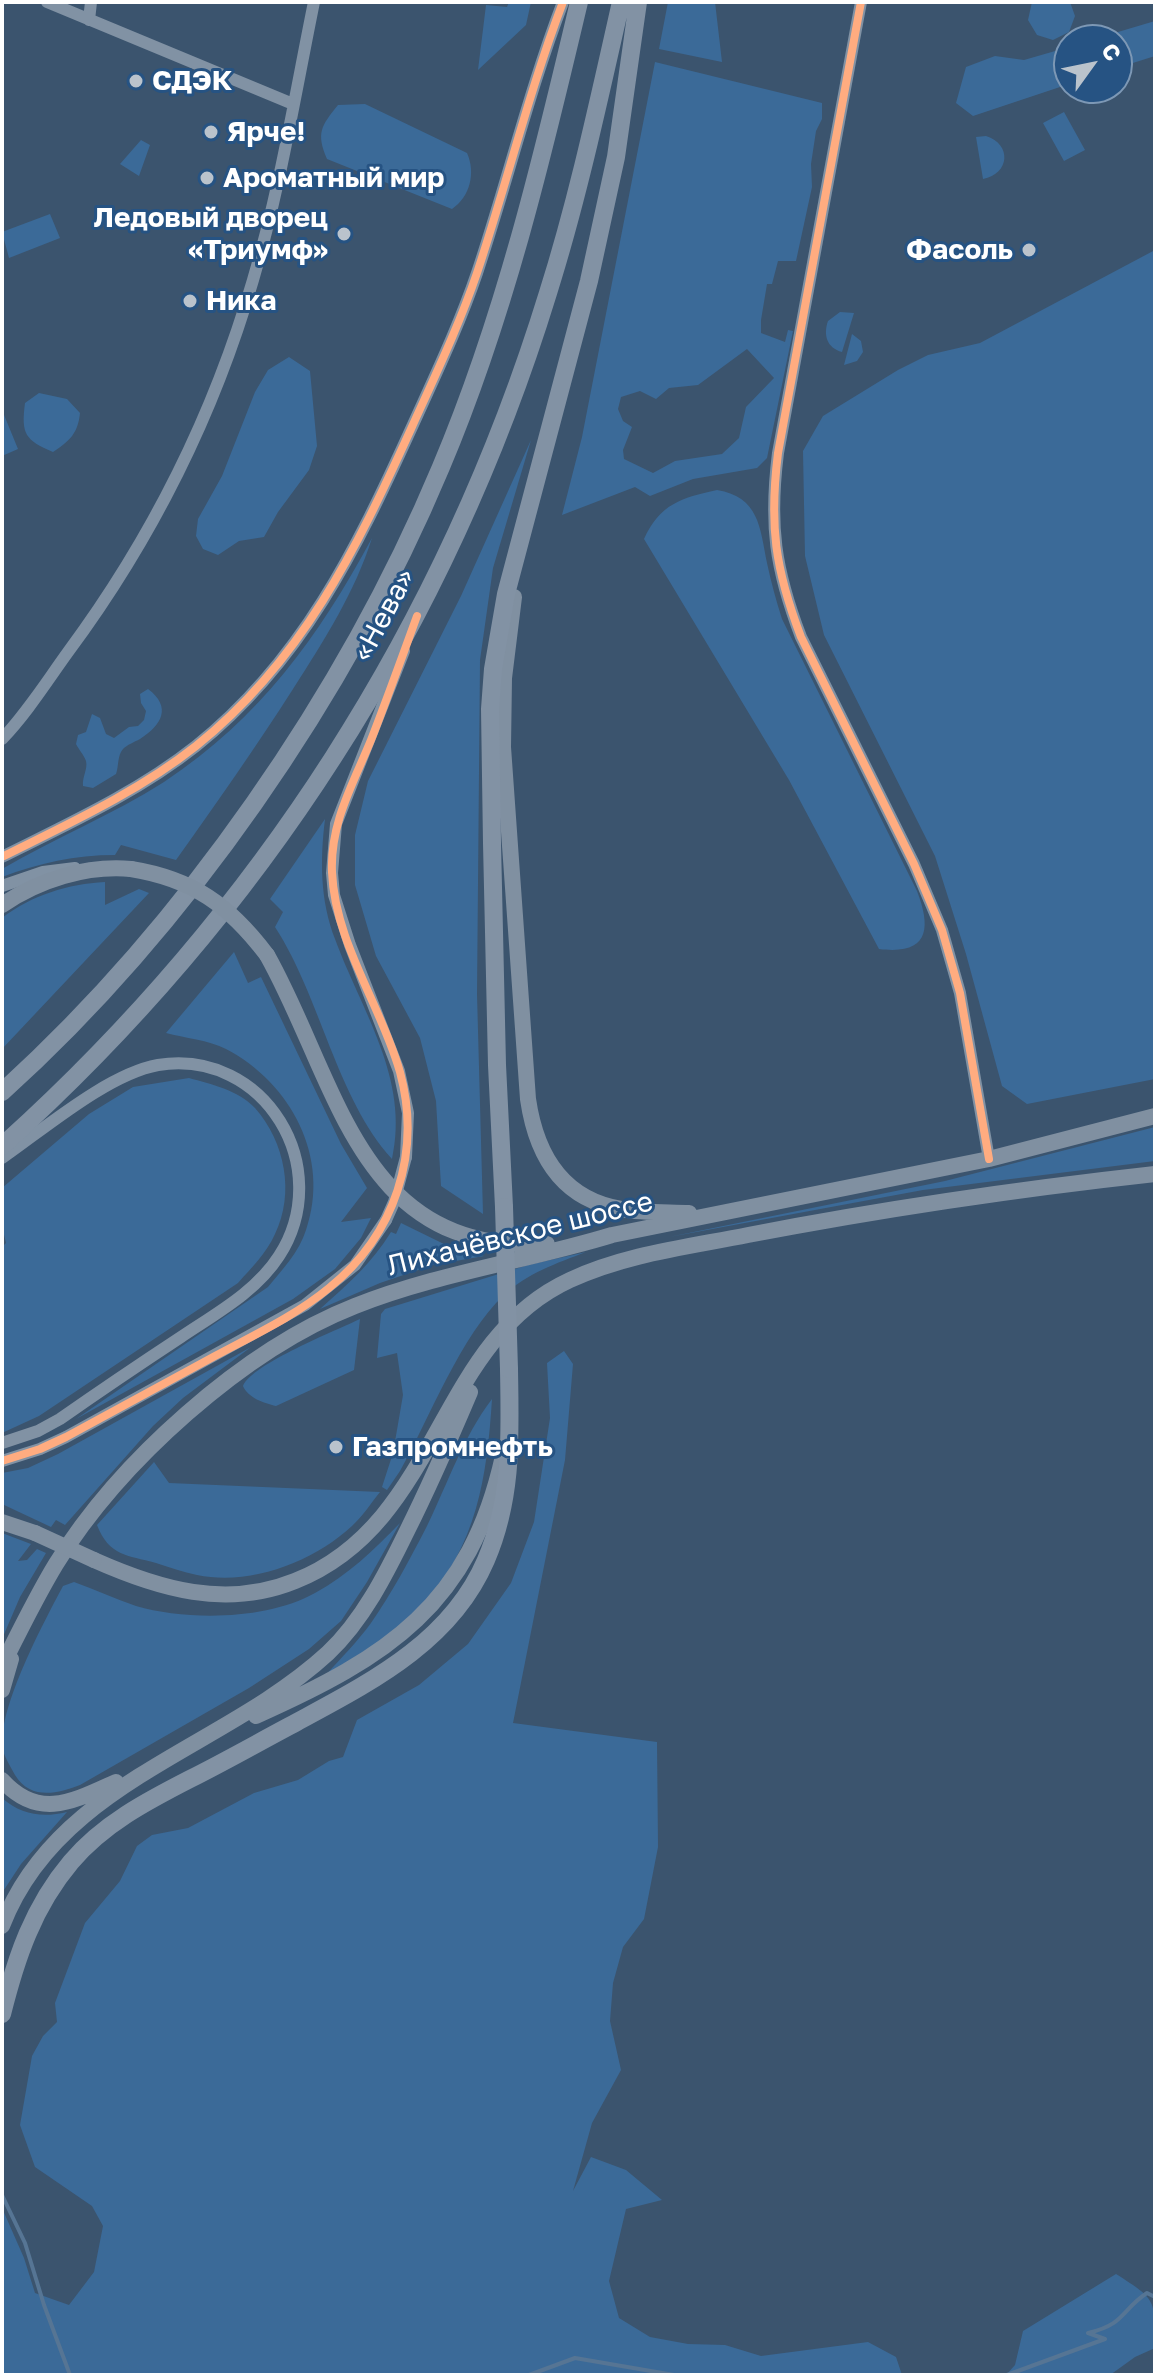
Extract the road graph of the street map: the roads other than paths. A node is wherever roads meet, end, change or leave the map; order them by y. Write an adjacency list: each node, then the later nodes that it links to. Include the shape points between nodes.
1 (47, 2): 9 (street)
2 (91, 2): 9 (street)
3 (314, 2): 10 (street)
4 (563, 2): 14 (street, via 476,276 437,372 374,511 311,621 253,693 195,746 133,789)
5 (579, 2): 18 (highway, «Нева», via 507,285 477,372 418,520 362,631 301,733 194,884 81,1013)
6 (621, 2): 12 (highway, «Нева», via 549,292 479,482)
7 (638, 2): 11 (highway, via 616,157)
8 (861, 2): 22 (street, via 778,453 774,542 801,637 942,930 960,993)
9 (89, 20): 10 (street)
10 (293, 104): 13 (street, via 252,284 188,453 99,611)
11 (521, 546): 24 (main road, via 504,678 503,747 528,1099 536,1138 561,1179 603,1205 692,1213); 27 (highway, bridge, via 499,625 490,709)
12 (417, 616): 20 (highway, «Нева», via 334,758 227,909 111,1042); 29 (street, bridge, via 336,824 332,851 340,916 405,1093 406,1157 386,1220 355,1265 305,1305 66,1437)
13 (2, 739)
14 (2, 857)
15 (102, 867): 16 (street, via 43,872); 17 (main road, via 33,887); 25 (main road, bridge, via 184,882 237,920 267,955 286,989 377,1175 413,1209 470,1236 503,1243)
16 (2, 886)
17 (2, 905)
18 (2, 1092)
19 (1155, 1116): 22 (main road, Лихачёвское шоссе)
20 (2, 1146)
21 (2, 1158): 28 (street, via 110,1084 157,1066 182,1064 231,1075 267,1104 292,1144 300,1189 290,1237 248,1290 60,1419)
22 (989, 1159): 24 (main road, Лихачёвское шоссе)
23 (1155, 1174): 26 (main road, via 946,1201 658,1252 587,1272 530,1303)
24 (739, 1209): 25 (main road, Лихачёвское шоссе)
25 (612, 1235): 33 (main road, Лихачёвское шоссе, via 475,1268 353,1306 247,1366 162,1439 102,1502 56,1564)
26 (489, 1346): 32 (main road, bridge, via 402,1493 368,1534 330,1564 281,1587 238,1595 187,1592 156,1585); 36 (main road, via 440,1465 397,1551 344,1638 305,1672)
27 (510, 1424): 36 (main road, via 493,1495 471,1551 422,1616 331,1681); 40 (highway, via 509,1477 499,1524 485,1562 455,1611 417,1649 371,1682 162,1793 94,1839 53,1885 24,1937)
28 (2, 1443)
29 (2, 1461)
30 (2, 1516): 32 (street)
31 (2, 1522): 32 (main road)
32 (34, 1532)
33 (18, 1634): 34 (main road, Лихачёвское шоссе); 35 (main road)
34 (2, 1666)
35 (2, 1690)
36 (200, 1741): 37 (main road)
37 (160, 1761): 38 (main road, via 58,1804 27,1801); 39 (main road, via 104,1799 54,1843)
38 (2, 1780)
39 (2, 1926)
40 (2, 2014)

